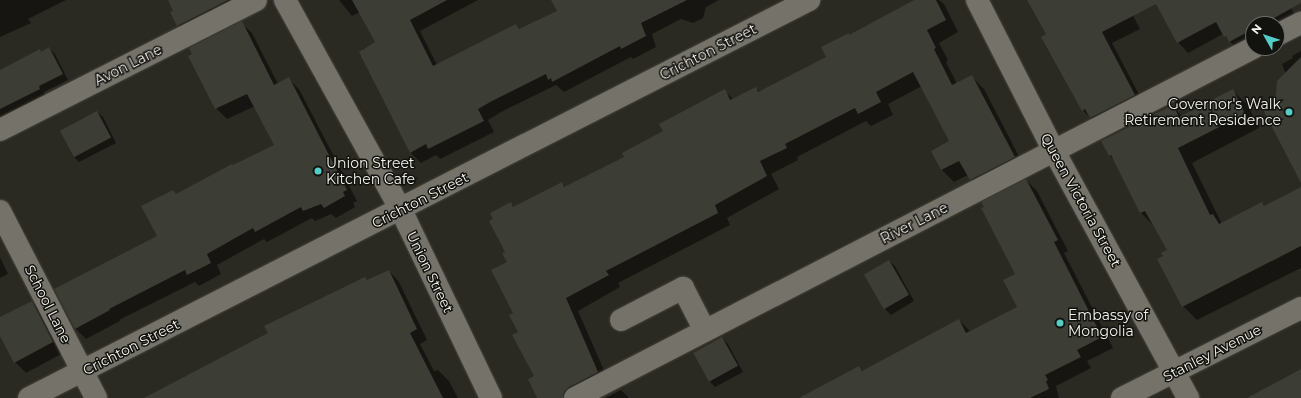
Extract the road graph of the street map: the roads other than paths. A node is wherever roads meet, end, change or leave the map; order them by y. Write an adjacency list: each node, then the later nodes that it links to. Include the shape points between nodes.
1 (256, 0): 8 (street, Avon Lane)
2 (285, 0): 10 (street, Union Street)
3 (809, 0): 10 (street, Crichton Street)
4 (977, 0): 9 (street, Queen Victoria Street)
5 (1301, 23): 6 (street)
6 (1285, 32)
7 (1245, 52): 9 (street, River Lane)
8 (0, 130)
9 (1054, 151): 14 (street, River Lane); 16 (street, Queen Victoria Street)
10 (401, 210): 15 (street, Crichton Street); 19 (street, Union Street)
11 (0, 211): 15 (street, School Lane)
12 (1301, 308): 16 (street, Stanley Avenue)
13 (621, 320): 14 (street, via 683,288)
14 (705, 331): 20 (street, River Lane)
15 (83, 372): 17 (street, Crichton Street); 18 (street, School Lane)
16 (1175, 372): 21 (street, Stanley Avenue); 22 (street, Queen Victoria Street)
17 (29, 398)
18 (96, 398)
19 (491, 398)
20 (575, 398)
21 (1122, 398)
22 (1188, 398)

